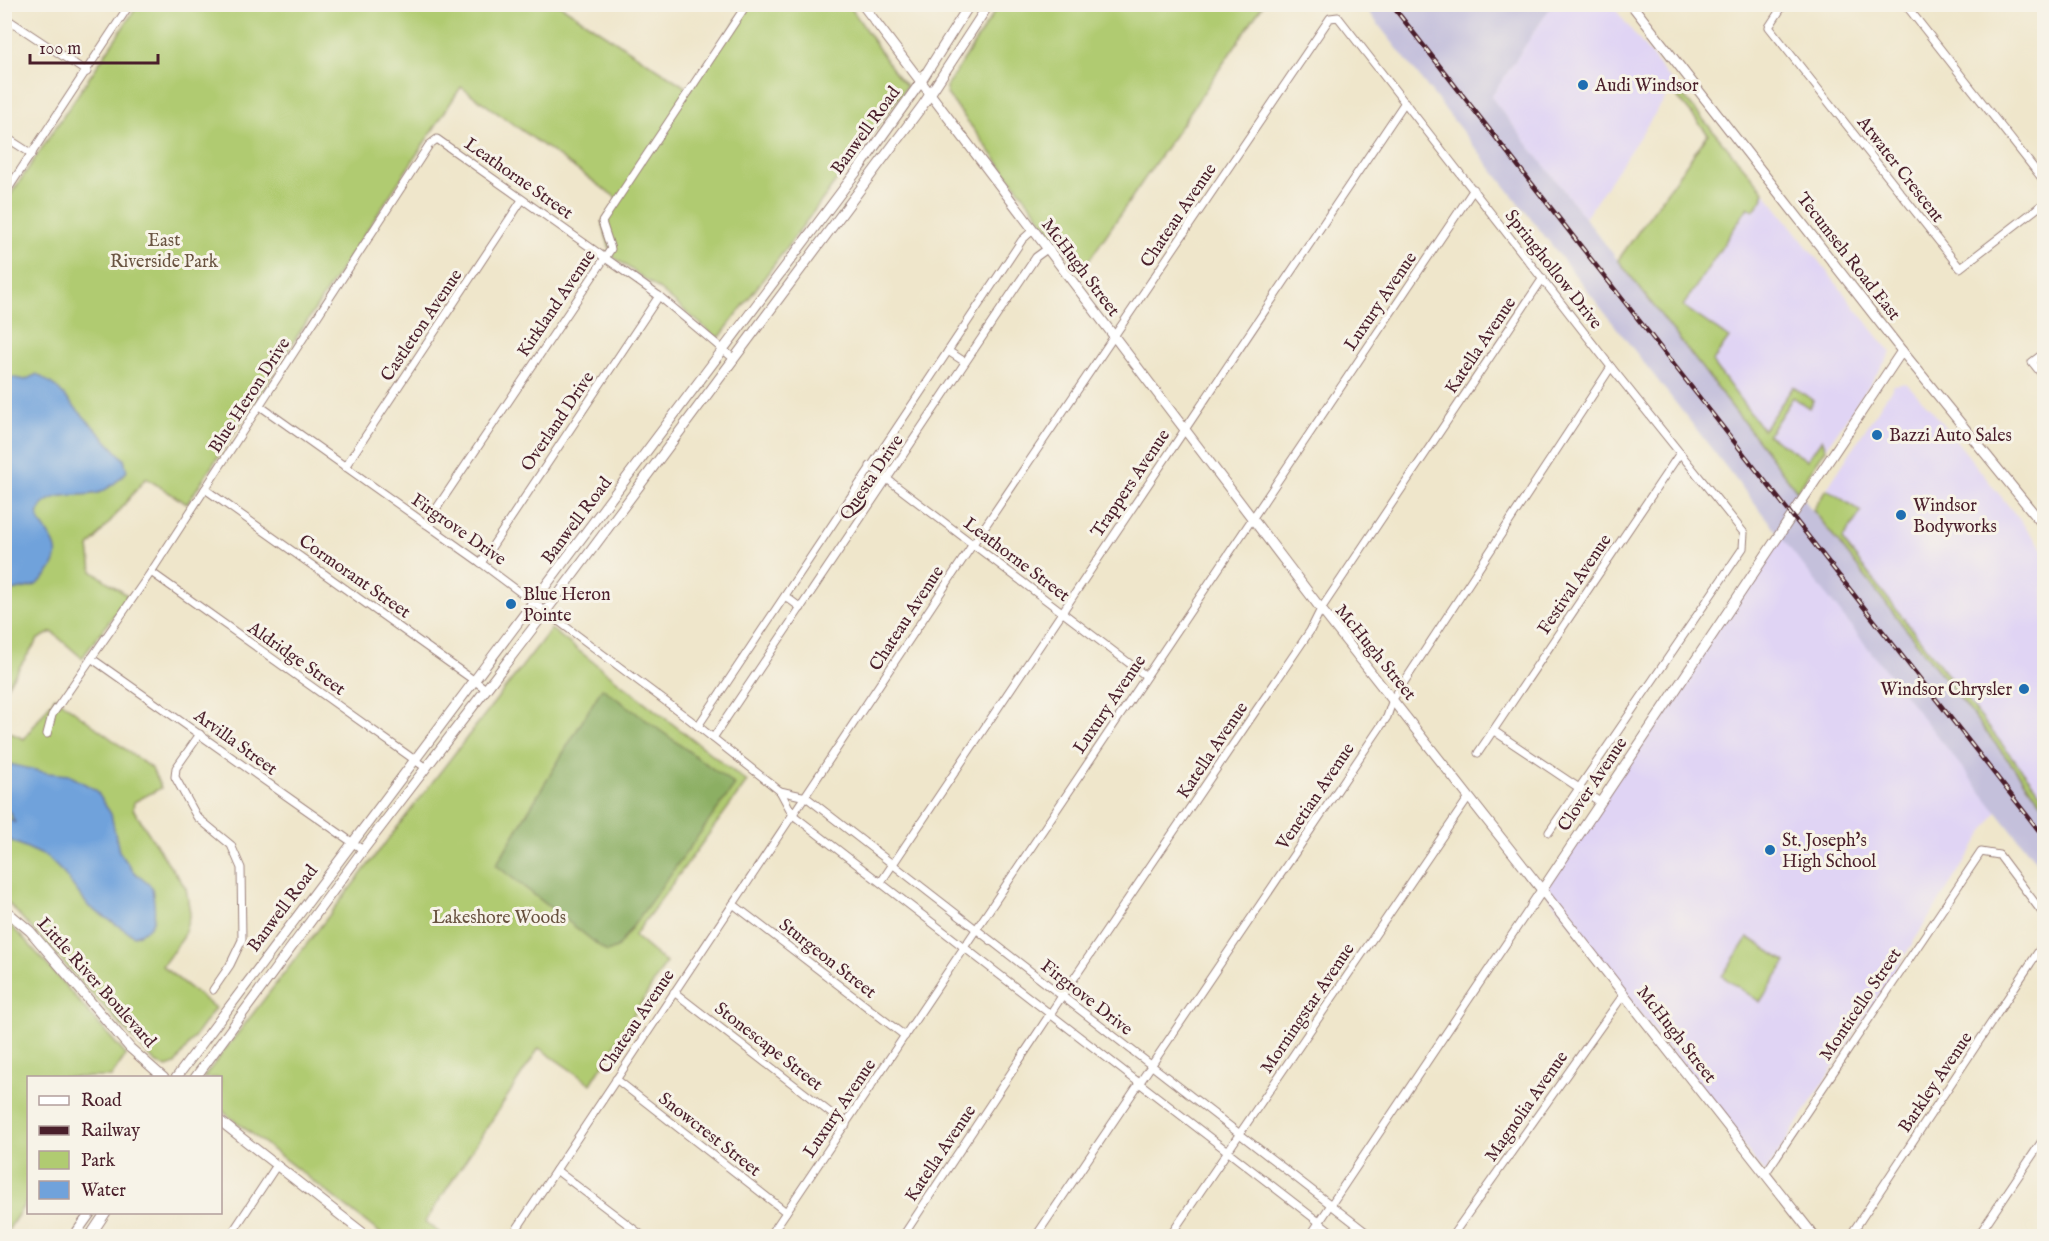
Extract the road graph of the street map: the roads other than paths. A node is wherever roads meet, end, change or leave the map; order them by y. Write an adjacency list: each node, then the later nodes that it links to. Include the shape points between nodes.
1 (130, 4): 11 (street)
2 (747, 4): 25 (street, Kirkland Avenue, via 602,222 610,249)
3 (862, 4): 12 (main road, McHugh Street)
4 (970, 4): 12 (main road, Banwell Road)
5 (989, 4): 13 (main road, Banwell Road)
6 (1631, 4): 31 (main road, Tecumseh Road East)
7 (1784, 4): 22 (street, Atwater Crescent, via 1769,27 1960,268)
8 (1905, 4): 18 (street)
9 (4, 17): 11 (street)
10 (1330, 18): 14 (street, Springhollow Drive, via 1338,17); 28 (street, Chateau Avenue)
11 (87, 72): 17 (street)
12 (920, 83): 13 (main road, McHugh Street); 29 (main road, Banwell Road)
13 (930, 96): 23 (main road, McHugh Street); 33 (main road, Banwell Road)
14 (1405, 102): 19 (street, Springhollow Drive); 38 (street, Trappers Avenue)
15 (4, 136): 17 (street)
16 (429, 145): 21 (street, Leathorne Street, via 437,139); 37 (street, Blue Heron Drive)
17 (32, 154): 20 (street)
18 (2044, 181)
19 (1474, 189): 26 (street, Springhollow Drive); 44 (street, Luxury Avenue)
20 (4, 195)
21 (522, 200): 25 (street, Leathorne Street); 41 (street, Castleton Avenue)
22 (2044, 203)
23 (1033, 230): 24 (main road, McHugh Street); 30 (street, Questa Drive, via 1022,240)
24 (1047, 249): 28 (main road, McHugh Street); 34 (street, Questa Drive, via 1036,257)
25 (605, 257): 27 (street, Leathorne Street); 45 (street, Kirkland Avenue)
26 (1543, 278): 35 (street, Springhollow Drive); 54 (street, Katella Avenue)
27 (659, 296): 29 (street, Leathorne Street); 49 (street, Overland Drive)
28 (1113, 337): 38 (main road, McHugh Street); 47 (street, Chateau Avenue)
29 (723, 349): 33 (street, Leathorne Street); 52 (main road, Banwell Road)
30 (948, 351): 34 (street); 40 (street, Questa Drive)
31 (1902, 351): 46 (main road, Tecumseh Road East); 74 (main road, Clover Avenue)
32 (2044, 353): 36 (street, via 2032,362)
33 (733, 358): 55 (main road, Banwell Road)
34 (965, 362): 42 (street, Questa Drive)
35 (1611, 367): 39 (street, Springhollow Drive); 61 (street, Venetian Avenue)
36 (2044, 377)
37 (260, 406): 41 (street, Firgrove Drive); 43 (street, Blue Heron Drive)
38 (1184, 430): 44 (main road, McHugh Street); 56 (street, Trappers Avenue)
39 (1680, 453): 48 (street, Springhollow Drive, via 1744,533); 63 (street, Festival Avenue)
40 (870, 466): 42 (street, Leathorne Street); 51 (street, Questa Drive)
41 (345, 467): 45 (street, Firgrove Drive)
42 (887, 479): 47 (street, Leathorne Street); 53 (street, Questa Drive)
43 (206, 489): 50 (street, Blue Heron Drive); 59 (street, Cormorant Street)
44 (1252, 519): 54 (main road, McHugh Street); 58 (street, Luxury Avenue)
45 (426, 524): 49 (street, Firgrove Drive)
46 (2044, 526)
47 (973, 544): 56 (street, Leathorne Street); 72 (street, Chateau Avenue)
48 (1743, 548): 70 (street, Clover Avenue)
49 (481, 563): 52 (street, Firgrove Drive)
50 (151, 572): 57 (street, Blue Heron Drive); 68 (street, Aldridge Street)
51 (785, 596): 53 (street); 62 (street, Questa Drive)
52 (535, 602): 55 (street, Firgrove Drive); 59 (main road, Banwell Road)
53 (801, 608): 66 (street, Questa Drive)
54 (1321, 609): 61 (main road, McHugh Street); 92 (street, Katella Avenue, via 1310,631)
55 (546, 610): 60 (main road, Banwell Road); 62 (street, Firgrove Drive)
56 (1062, 612): 58 (street, Leathorne Street); 79 (street, Trappers Avenue)
57 (91, 658): 64 (street, Blue Heron Drive, via 52,715); 65 (street, Arvilla Street)
58 (1146, 676): 86 (street, Luxury Avenue)
59 (474, 680): 60 (street, Cormorant Street); 68 (main road, Banwell Road)
60 (486, 689): 69 (main road, Banwell Road)
61 (1393, 699): 73 (main road, McHugh Street); 95 (street, Venetian Avenue, via 1387,717)
62 (698, 726): 66 (street, Firgrove Drive)
63 (1494, 731): 67 (street, Festival Avenue); 70 (street)
64 (47, 734)
65 (200, 734): 77 (street, Arvilla Street); 89 (street, via 176,768 175,777 197,817 231,845 241,868 242,940)
66 (713, 738): 71 (street, Firgrove Drive)
67 (1478, 753)
68 (414, 759): 69 (street, Aldridge Street); 77 (main road, Banwell Road)
69 (426, 768): 78 (main road, Banwell Road)
70 (1579, 789): 74 (street); 76 (street, Clover Avenue)
71 (780, 791): 72 (street, Firgrove Drive); 75 (street, Firgrove Drive)
72 (806, 797): 75 (street, Chateau Avenue); 79 (street, Firgrove Drive)
73 (1469, 797): 81 (main road, McHugh Street); 103 (street, Morningstar Avenue)
74 (1600, 802): 81 (main road, Clover Avenue)
75 (793, 815): 80 (street, Firgrove Drive); 82 (street, Chateau Avenue)
76 (1549, 832)
77 (352, 843): 78 (street, Arvilla Street); 97 (main road, Banwell Road)
78 (363, 850): 98 (main road, Banwell Road)
79 (892, 864): 80 (street, Trappers Avenue); 86 (street, Firgrove Drive)
80 (881, 882): 88 (street, Firgrove Drive)
81 (1543, 889): 83 (main road, Clover Avenue); 91 (main road, McHugh Street)
82 (733, 903): 90 (street, Chateau Avenue); 94 (street, Sturgeon Street)
83 (1532, 905): 109 (street, Clover Avenue)
84 (4, 909): 96 (main road, Little River Boulevard, via 30,931 130,1048)
85 (2044, 915): 108 (street, Monticello Street, via 1999,855 1981,852)
86 (976, 930): 88 (street, Luxury Avenue); 92 (street, Firgrove Drive)
87 (2044, 943): 129 (street, Barkley Avenue)
88 (965, 947): 93 (street, Firgrove Drive); 94 (street, Luxury Avenue)
89 (213, 990)
90 (674, 992): 99 (street, Chateau Avenue); 102 (street, Stonescape Street)
91 (1624, 994): 108 (main road, McHugh Street); 127 (street, Magnolia Avenue)
92 (1062, 996): 93 (street, Katella Avenue); 95 (street, Firgrove Drive)
93 (1050, 1014): 100 (street, Firgrove Drive); 121 (street, Katella Avenue)
94 (905, 1036): 102 (street, Luxury Avenue)
95 (1150, 1065): 100 (street, Venetian Avenue); 103 (street, Firgrove Drive)
96 (164, 1076)
97 (177, 1076)
98 (196, 1076)
99 (616, 1079): 107 (street, Chateau Avenue); 110 (street, Snowcrest Street)
100 (1138, 1084): 105 (street, Firgrove Drive); 122 (street, Venetian Avenue)
101 (222, 1123): 106 (main road)
102 (846, 1125): 110 (street, Luxury Avenue)
103 (1239, 1134): 105 (street, Morningstar Avenue); 109 (street, Firgrove Drive)
104 (2044, 1138): 130 (street)
105 (1226, 1152): 113 (street, Firgrove Drive); 123 (street, Morningstar Avenue)
106 (277, 1165): 116 (street); 117 (main road)
107 (556, 1170): 118 (street, Chateau Avenue); 119 (street)
108 (1765, 1174): 128 (main road, McHugh Street)
109 (1330, 1205): 113 (street, Clover Avenue); 126 (street, Firgrove Drive)
110 (786, 1212): 120 (street, Luxury Avenue)
111 (90, 1214): 114 (main road)
112 (105, 1215): 115 (main road)
113 (1319, 1222): 124 (street, Clover Avenue); 125 (street, Firgrove Drive)
114 (74, 1236)
115 (90, 1236)
116 (230, 1236)
117 (366, 1236)
118 (512, 1236)
119 (643, 1236)
120 (770, 1236)
121 (903, 1236)
122 (1036, 1236)
123 (1170, 1236)
124 (1310, 1236)
125 (1337, 1236)
126 (1371, 1236)
127 (1452, 1236)
128 (1814, 1236)
129 (1850, 1236)
130 (1978, 1236)

